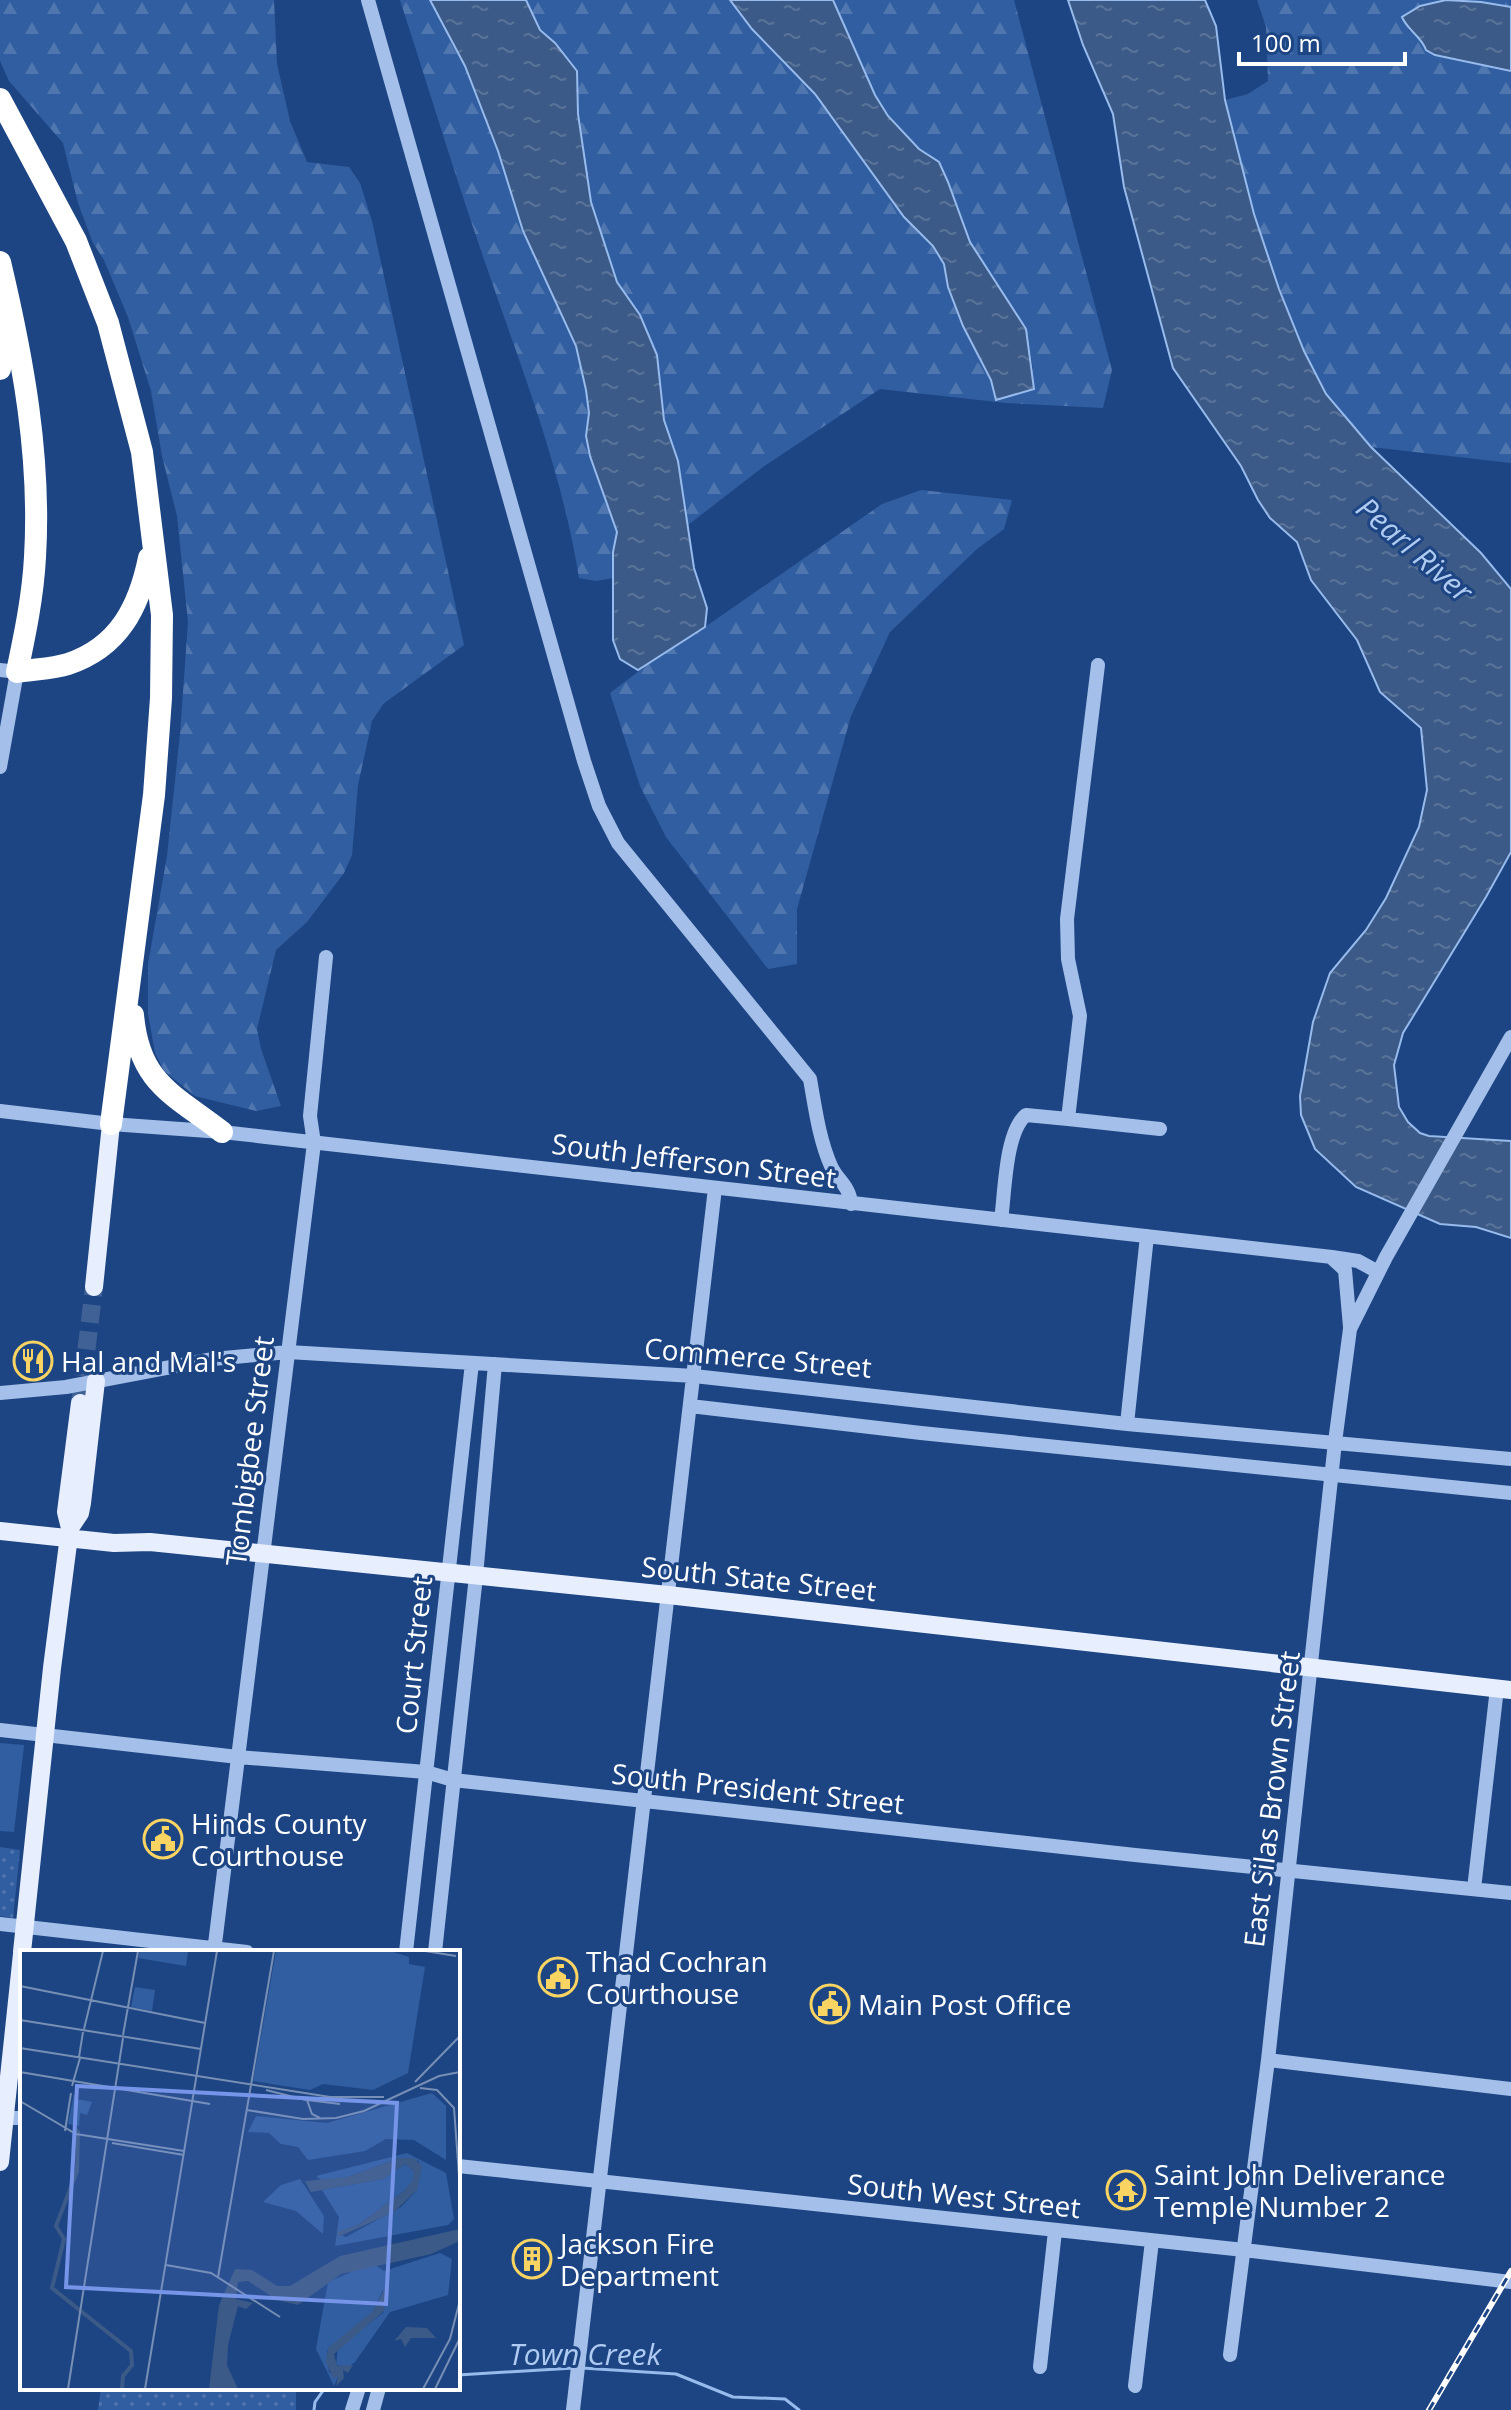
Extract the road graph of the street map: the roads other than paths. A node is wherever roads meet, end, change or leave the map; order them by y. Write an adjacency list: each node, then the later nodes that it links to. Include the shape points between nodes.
1 (368, 0): 20 (street, via 599,806 618,843 810,1079 831,1168 848,1188)
2 (0, 99): 6 (highway, via 76,241 108,323 142,452)
3 (0, 262): 8 (highway, via 16,328 35,469 30,614)
4 (0, 290): 5 (highway)
5 (0, 369)
6 (153, 538): 8 (highway, via 142,591 115,635 68,664); 11 (highway, via 162,615 161,698)
7 (1098, 665): 14 (street, via 1067,919 1068,959 1080,1016)
8 (9, 671): 9 (street)
9 (0, 767)
10 (326, 957): 18 (street, Tombigbee Street, via 310,1116)
11 (130, 978): 15 (highway); 17 (highway, via 135,1038 146,1067 165,1092)
12 (1511, 1037): 24 (street, East Silas Brown Street)
13 (0, 1111): 15 (street, South Jefferson Street)
14 (1068, 1119): 16 (street); 21 (street, via 1026,1115 1019,1120)
15 (111, 1124): 17 (street, South Jefferson Street); 25 (main road)
16 (1160, 1129)
17 (222, 1132): 18 (street, South Jefferson Street)
18 (314, 1143): 19 (street, South Jefferson Street); 27 (street, Tombigbee Street)
19 (715, 1188): 20 (street, South Jefferson Street); 30 (street)
20 (851, 1204): 21 (street, South Jefferson Street)
21 (1001, 1220): 22 (street, South Jefferson Street)
22 (1147, 1236): 23 (street, South Jefferson Street); 35 (street)
23 (1332, 1257): 24 (street, South Jefferson Street, via 1358,1261); 26 (street, via 1345,1270)
24 (1378, 1272): 26 (street, East Silas Brown Street)
25 (94, 1287)
26 (1350, 1329): 36 (street, East Silas Brown Street)
27 (288, 1352): 28 (street, Commerce Street); 31 (street, Commerce Street, via 213,1359); 42 (street, Tombigbee Street)
28 (472, 1363): 29 (street, Commerce Street); 43 (street, Court Street)
29 (495, 1364): 30 (street, Commerce Street); 44 (street, Court Street)
30 (694, 1376): 34 (street); 35 (street, Commerce Street)
31 (96, 1381): 32 (street, Commerce Street); 41 (main road, via 82,1503)
32 (0, 1393)
33 (80, 1403): 41 (main road, via 66,1512)
34 (690, 1406): 38 (street, Commerce Street); 45 (street)
35 (1127, 1424): 36 (street, Commerce Street)
36 (1335, 1442): 37 (street, Commerce Street); 38 (street, East Silas Brown Street)
37 (1511, 1459)
38 (1331, 1474): 39 (street, Commerce Street); 46 (street, East Silas Brown Street)
39 (1511, 1493)
40 (0, 1531): 41 (main road, South State Street)
41 (69, 1533): 42 (main road, South State Street, via 114,1543); 49 (main road)
42 (263, 1554): 43 (main road, South State Street); 50 (street, Tombigbee Street)
43 (448, 1573): 44 (main road, South State Street); 51 (street, Court Street)
44 (476, 1576): 45 (main road, South State Street); 52 (street, Court Street)
45 (668, 1595): 46 (main road, South State Street); 53 (street)
46 (1312, 1668): 47 (main road, South State Street); 54 (street, East Silas Brown Street)
47 (1504, 1689): 55 (street)
48 (0, 1730): 49 (street, South President Street)
49 (46, 1735): 50 (street, South President Street); 58 (main road)
50 (238, 1757): 51 (street, South President Street); 60 (street, Tombigbee Street)
51 (426, 1772): 52 (street, South President Street); 61 (street, Court Street)
52 (453, 1780): 53 (street, South President Street); 62 (street, Court Street)
53 (643, 1801): 54 (street, South President Street); 69 (street)
54 (1288, 1869): 55 (street, South President Street); 64 (street, East Silas Brown Street)
55 (1474, 1889): 56 (street, South President Street)
56 (1511, 1893)
57 (0, 1924): 58 (street)
58 (25, 1927): 59 (main road); 60 (street)
59 (22, 1950)
60 (215, 1950)
61 (406, 1950)
62 (435, 1950)
63 (20, 1978): 66 (main road)
64 (1268, 2060): 65 (street); 72 (street, East Silas Brown Street)
65 (1511, 2089)
66 (9, 2118): 67 (main road)
67 (0, 2162)
68 (460, 2166): 69 (street, South West Street)
69 (599, 2181): 70 (street, South West Street); 81 (street)
70 (1055, 2231): 71 (street, South West Street); 75 (street)
71 (1152, 2241): 72 (street, South West Street); 76 (street)
72 (1244, 2250): 73 (street, South West Street); 74 (street, East Silas Brown Street)
73 (1511, 2282)
74 (1230, 2355)
75 (1040, 2367)
76 (1135, 2386)
77 (358, 2390): 79 (street)
78 (378, 2390): 80 (street)
79 (352, 2410)
80 (373, 2410)
81 (573, 2410)

